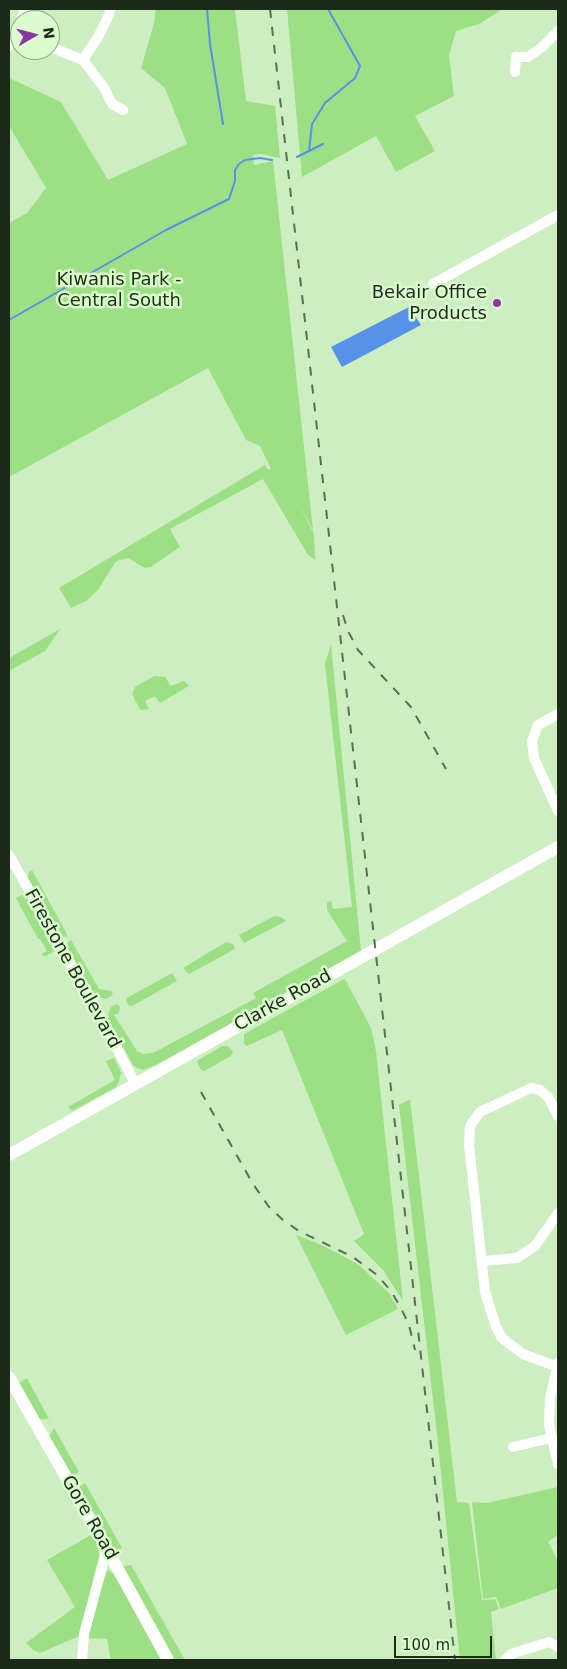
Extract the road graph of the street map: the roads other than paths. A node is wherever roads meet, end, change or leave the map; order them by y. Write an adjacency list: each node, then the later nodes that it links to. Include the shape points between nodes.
1 (110, 9): 4 (street)
2 (558, 31): 5 (street, via 528,57 516,57)
3 (60, 51): 4 (street)
4 (83, 60): 6 (street, via 112,104)
5 (515, 72)
6 (123, 110)
7 (558, 215): 8 (street)
8 (433, 284)
9 (558, 714): 10 (street, via 538,725 532,741 534,758)
10 (558, 810)
11 (558, 847): 13 (main road, Clarke Road)
12 (9, 855): 13 (street, Firestone Boulevard)
13 (135, 1083): 15 (main road, Clarke Road)
14 (558, 1116): 17 (street, via 548,1097 531,1088 480,1112 470,1126 469,1145)
15 (9, 1154)
16 (558, 1213): 17 (street, via 535,1246 516,1258)
17 (483, 1261): 18 (street, via 491,1315 502,1338 523,1354)
18 (558, 1366): 20 (street, via 550,1398)
19 (9, 1377): 23 (main road, Gore Road)
20 (551, 1438): 21 (street); 22 (street)
21 (513, 1447)
22 (558, 1464)
23 (107, 1549): 25 (street, via 84,1634); 26 (main road, Gore Road)
24 (558, 1647): 27 (street, via 549,1642 511,1654)
25 (82, 1660)
26 (168, 1660)
27 (505, 1660)

